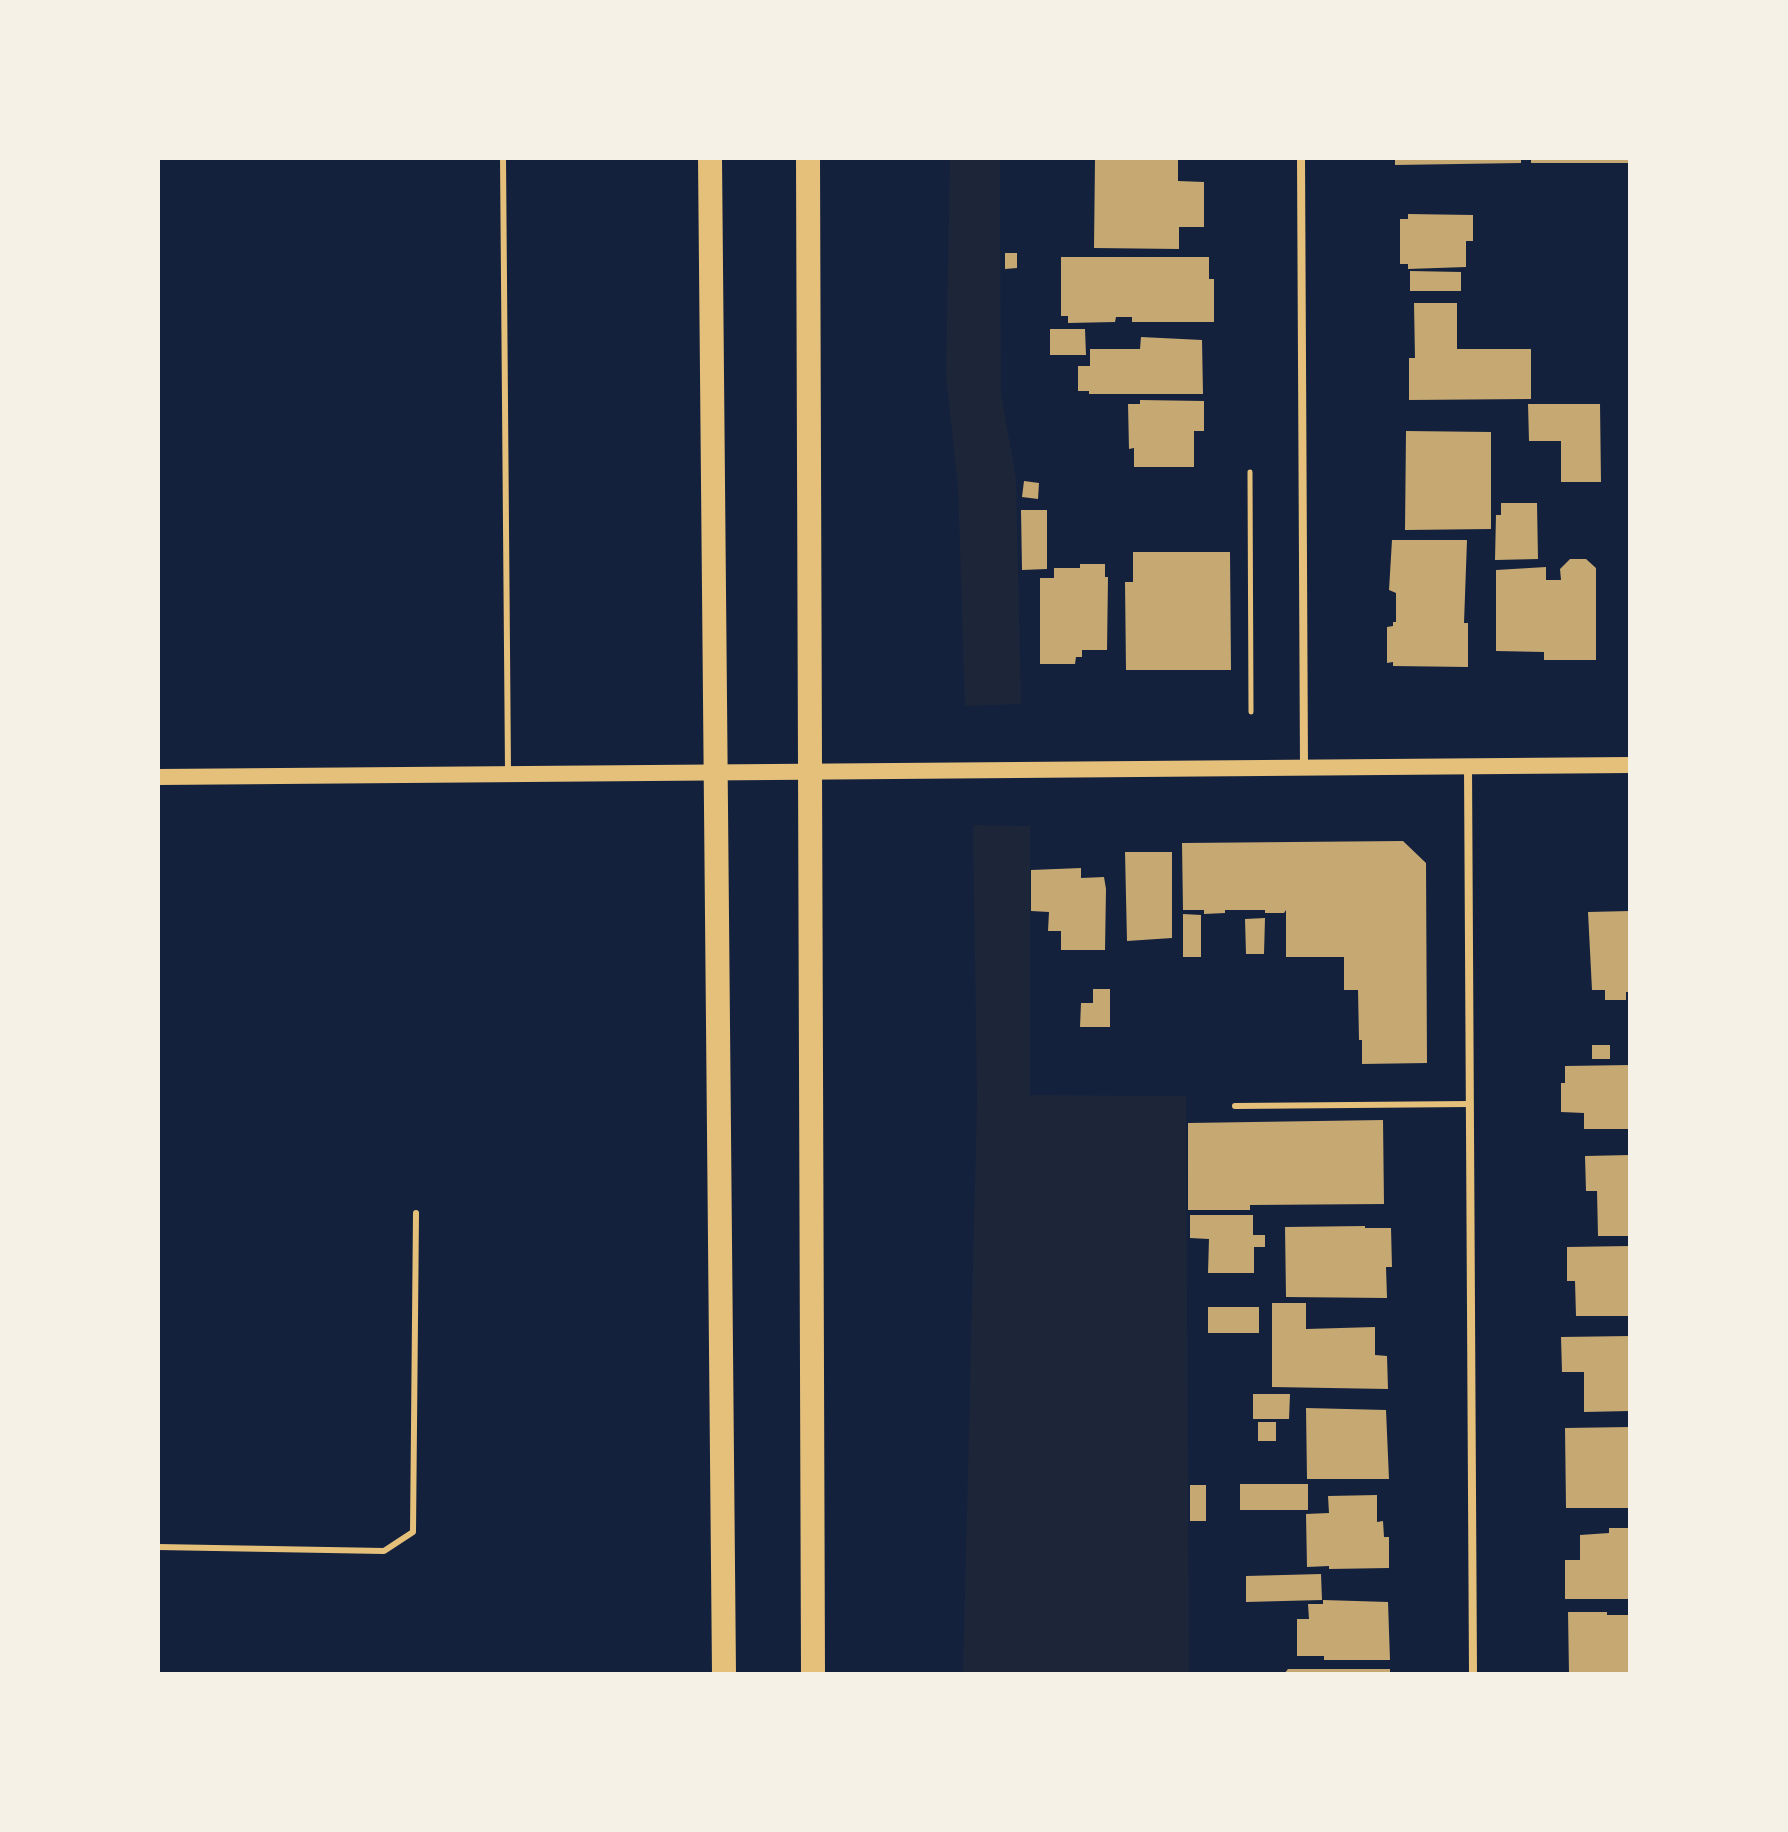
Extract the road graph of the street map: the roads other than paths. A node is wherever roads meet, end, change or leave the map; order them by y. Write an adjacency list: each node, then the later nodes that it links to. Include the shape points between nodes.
1 (503, 158): 8 (lane)
2 (710, 158): 14 (highway)
3 (808, 158): 15 (highway)
4 (1301, 158): 7 (street)
5 (1630, 765): 6 (main road)
6 (1468, 766): 7 (main road); 10 (street)
7 (1304, 767): 8 (main road)
8 (508, 774): 9 (main road)
9 (158, 777)
10 (1469, 1104): 11 (lane); 16 (street)
11 (1235, 1106)
12 (416, 1213): 13 (lane, via 413,1532 384,1551)
13 (158, 1547)
14 (724, 1674)
15 (813, 1674)
16 (1473, 1674)

